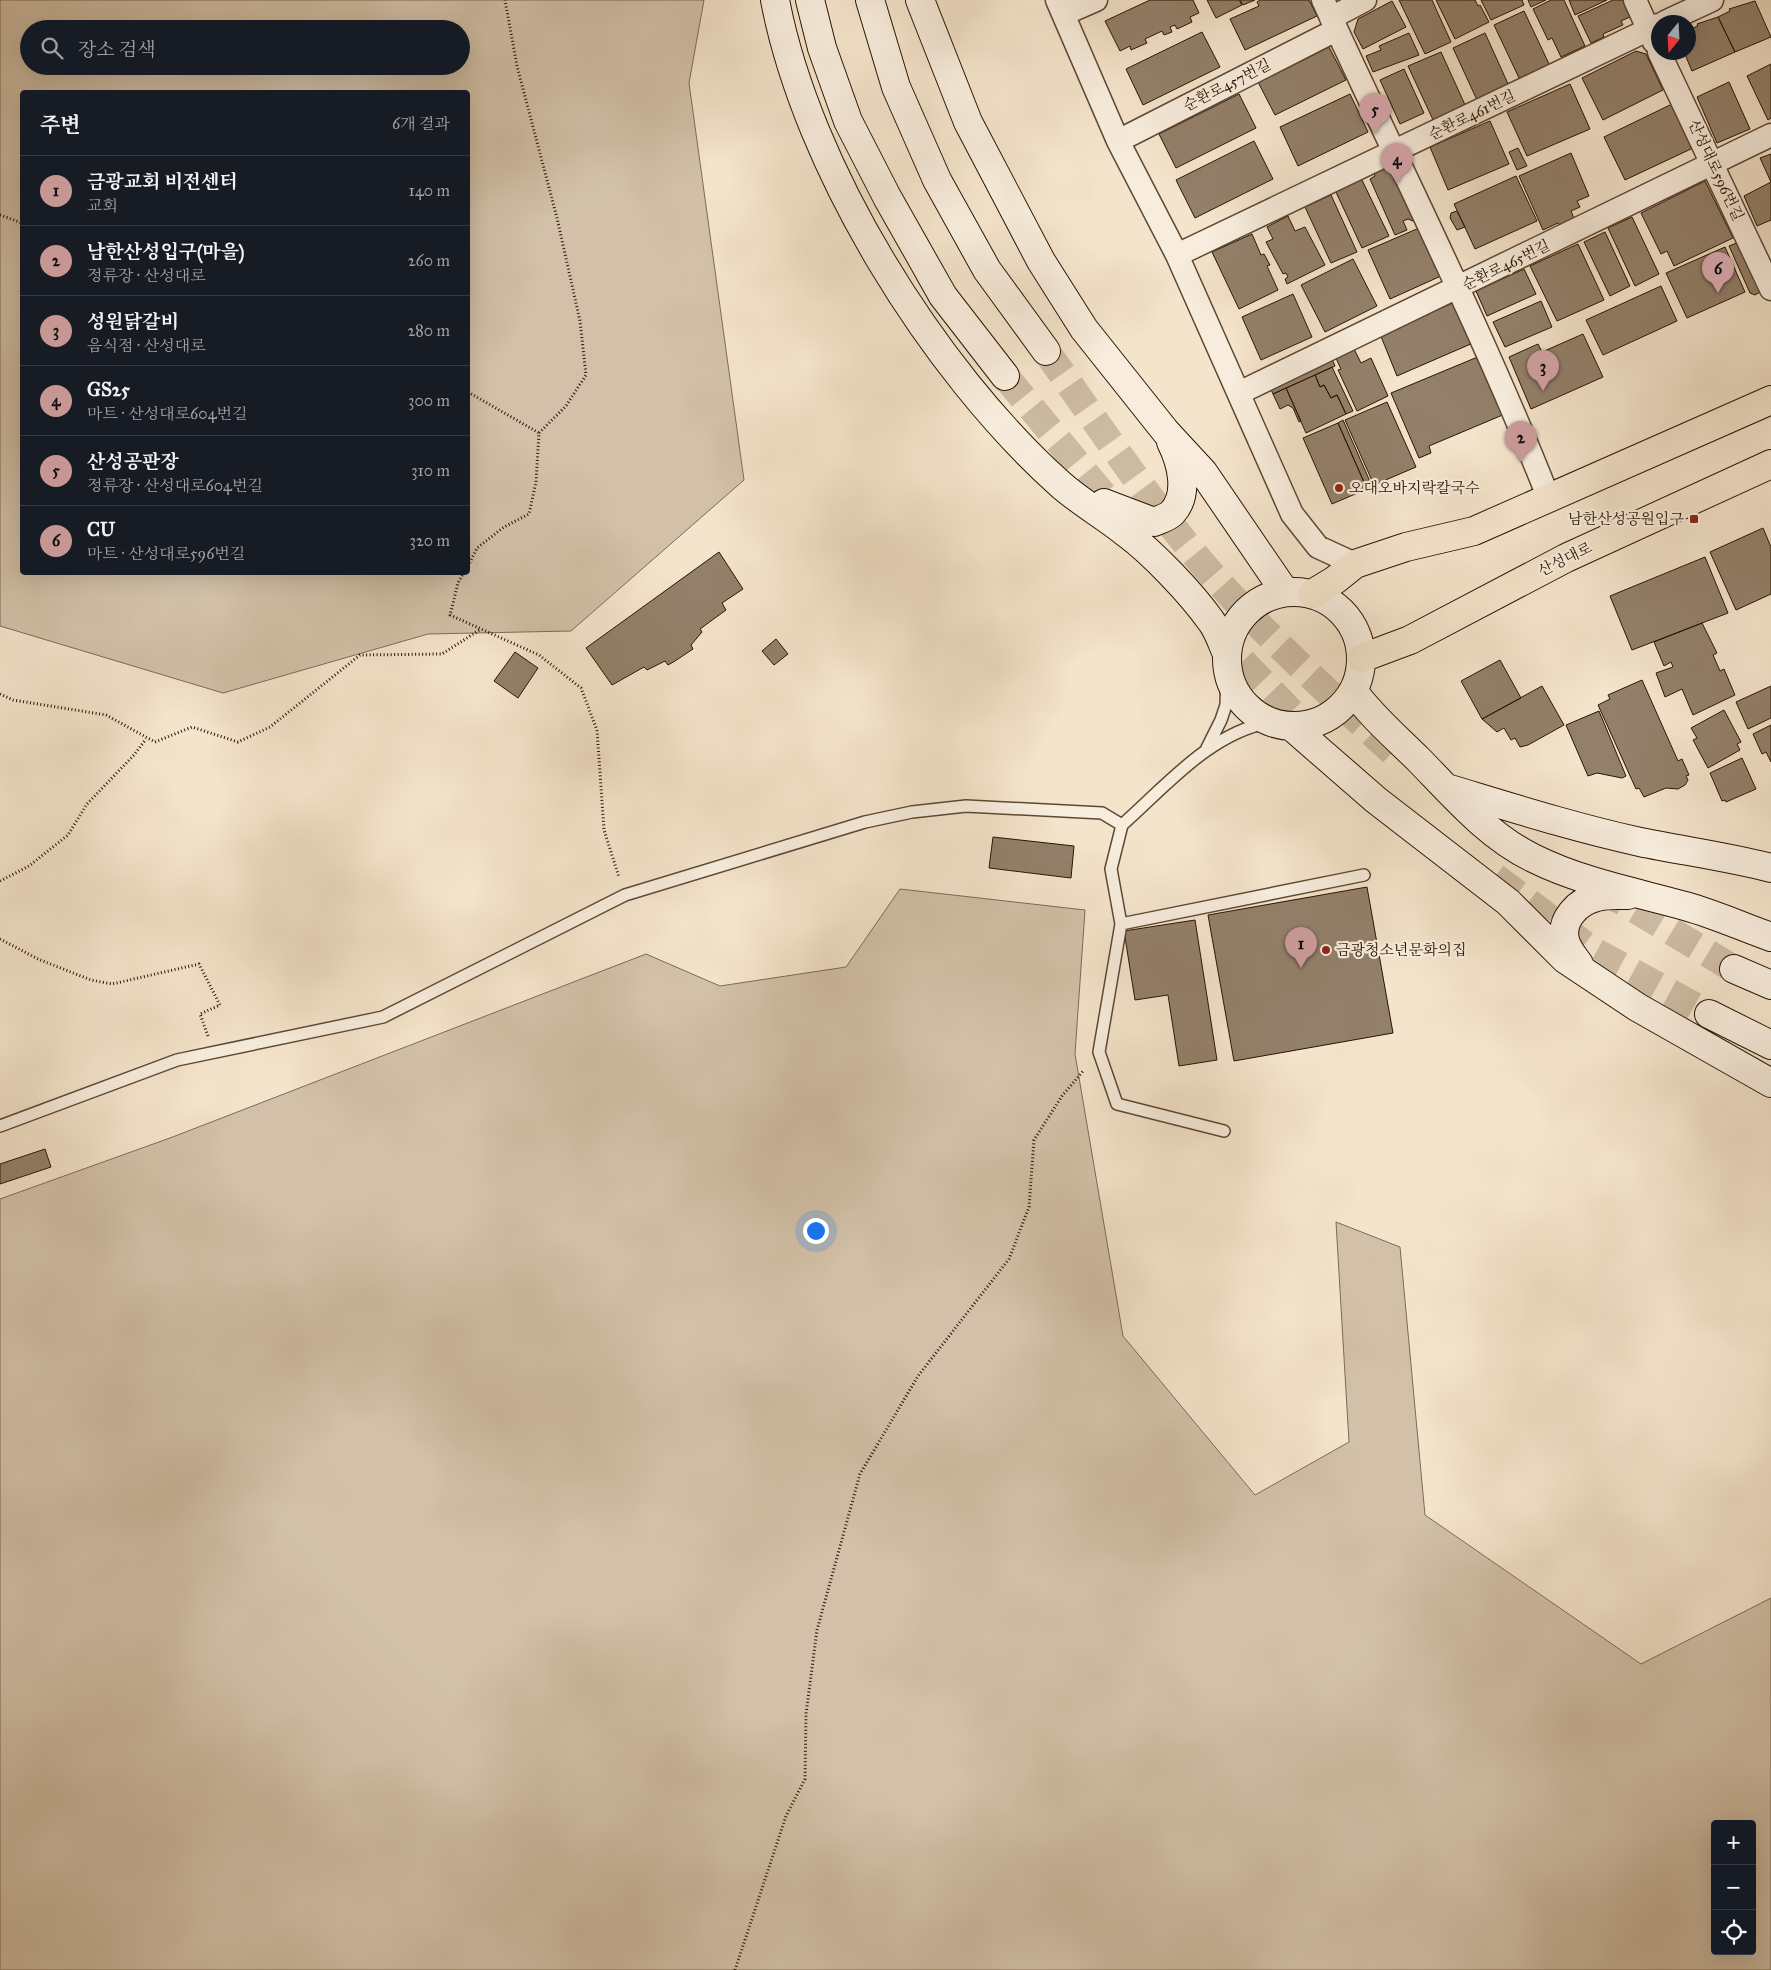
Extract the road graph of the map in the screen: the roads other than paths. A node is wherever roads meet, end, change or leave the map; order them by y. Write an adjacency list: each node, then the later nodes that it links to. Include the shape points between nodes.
1 (775, 0): 28 (main road, via 781,32 817,139 868,239 934,342 997,420)
2 (810, 0): 23 (main road, via 822,48 848,121 886,197 943,296)
3 (870, 0): 22 (main road, via 896,87 937,180 987,270)
4 (920, 0): 26 (main road, via 968,122 1041,261 1084,329)
5 (1096, 0): 9 (street)
6 (1365, 0): 11 (street, 순환로457번길)
7 (1635, 0): 12 (street, 산성대로596번길)
8 (1712, 0): 10 (street, 순환로461번길)
9 (1061, 7): 16 (street)
10 (1680, 15)
11 (1330, 16): 16 (street, 순환로457번길); 17 (street)
12 (1651, 19)
13 (1651, 29): 17 (street, 순환로461번길)
14 (1663, 60): 18 (street, 산성대로596번길)
15 (1771, 135): 18 (street, 순환로465번길)
16 (1118, 141): 19 (street)
17 (1394, 152): 19 (street, 순환로461번길); 20 (street)
18 (1713, 162): 20 (street, 순환로465번길); 21 (street, 산성대로596번길)
19 (1177, 255): 24 (street)
20 (1460, 288): 24 (street, 순환로465번길); 29 (street)
21 (1771, 289)
22 (1046, 351)
23 (1005, 376)
24 (1239, 393): 30 (street, via 1292,514 1318,547)
25 (1771, 400): 29 (main road)
26 (1166, 432): 28 (main road, via 1178,457 1183,480 1179,501 1171,514 1154,522); 31 (main road, via 1203,472)
27 (1771, 464): 33 (main road, 산성대로, via 1566,558 1410,640)
28 (1061, 485): 34 (main road, via 1128,534 1172,577 1212,622)
29 (1549, 499): 30 (main road, via 1474,530)
30 (1355, 564): 32 (main road)
31 (1285, 592): 32 (main road); 34 (main road, via 1263,599 1245,612 1232,631)
32 (1312, 594): 33 (main road, via 1332,602 1348,618 1359,636)
33 (1362, 658): 35 (main road)
34 (1227, 659): 36 (main road, via 1232,683 1240,699 1254,713); 37 (lane, via 1226,705)
35 (1354, 692): 36 (main road, via 1327,718 1310,725); 38 (main road, via 1370,715)
36 (1281, 724): 37 (lane, via 1250,726); 46 (main road, via 1508,902 1565,959)
37 (1207, 748): 39 (lane)
38 (1444, 787): 40 (main road, via 1557,822); 42 (main road, via 1491,831 1534,859)
39 (1122, 825): 43 (lane, via 1111,869); 51 (lane, via 1102,813 966,806 912,812 856,825 625,895 383,1017 177,1060)
40 (1771, 868)
41 (1364, 875): 43 (lane)
42 (1640, 894): 44 (main road, via 1688,907); 46 (main road, via 1597,897 1581,903 1571,912 1564,939)
43 (1121, 924): 52 (lane, via 1099,1052 1118,1104)
44 (1771, 937)
45 (1734, 968): 47 (main road)
46 (1585, 972): 50 (main road, via 1636,1007)
47 (1771, 985)
48 (1709, 1014): 49 (main road)
49 (1771, 1045)
50 (1771, 1083)
51 (0, 1126)
52 (1224, 1131)

